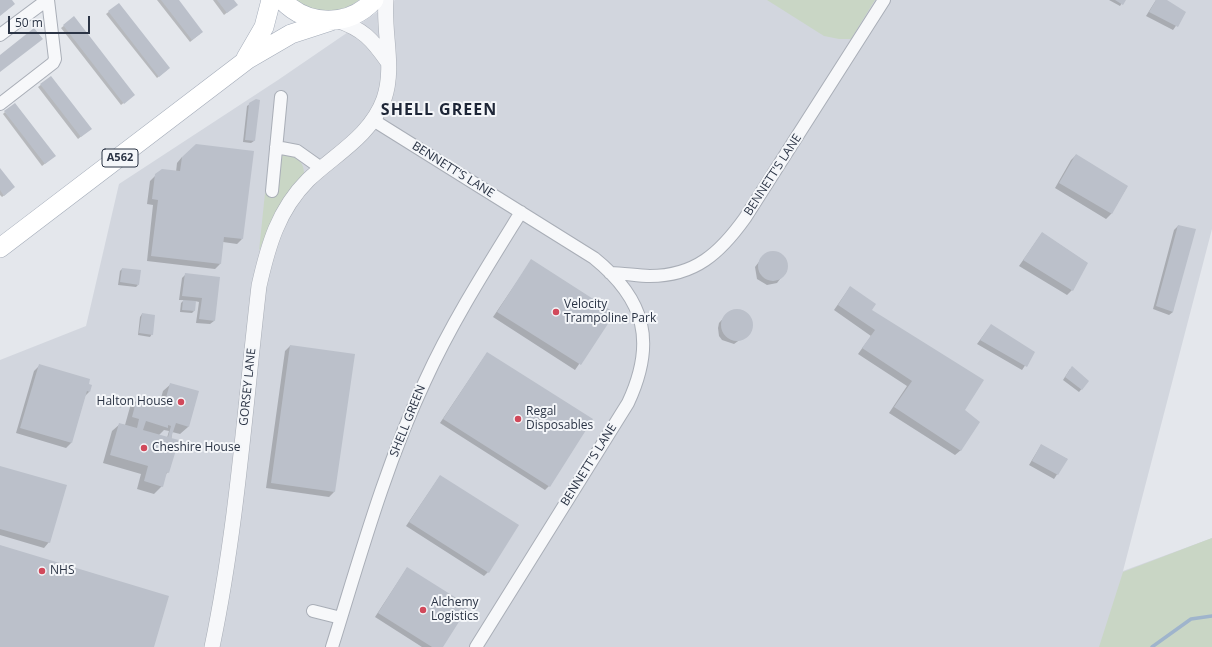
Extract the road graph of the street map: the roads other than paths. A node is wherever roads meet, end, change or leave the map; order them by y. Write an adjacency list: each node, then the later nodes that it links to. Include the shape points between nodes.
1 (47, 0): 8 (street); 12 (street, via 55,59)
2 (271, 0): 10 (main road, A562, via 268,16 258,38)
3 (282, 0): 7 (main road, A562, via 302,14)
4 (374, 0): 7 (main road, A562, via 355,15)
5 (386, 0): 9 (street, GORSEY LANE)
6 (884, 0): 19 (street, BENNETT'S LANE, via 745,218 727,242 705,261 671,275)
7 (333, 21): 9 (street, via 358,29 366,35); 10 (main road, A562, via 291,34)
8 (0, 35)
9 (388, 63): 13 (street, GORSEY LANE, via 386,93)
10 (238, 67): 18 (main road, A562)
11 (281, 97): 14 (street)
12 (0, 104)
13 (373, 120): 15 (street, GORSEY LANE, via 356,140); 17 (street, BENNETT'S LANE)
14 (276, 147): 15 (street, via 296,151); 16 (street)
15 (321, 168): 22 (street, GORSEY LANE, via 289,202 275,228 265,259 235,500)
16 (272, 191)
17 (521, 212): 19 (street, BENNETT'S LANE, via 594,258); 21 (street, SHELL GREEN, via 452,327 425,381 386,479)
18 (0, 248)
19 (610, 273): 24 (street, BENNETT'S LANE, via 632,302 641,324 644,348 640,375 628,403)
20 (313, 611): 21 (street)
21 (341, 618): 23 (street, SHELL GREEN)
22 (212, 647)
23 (332, 647)
24 (476, 647)

